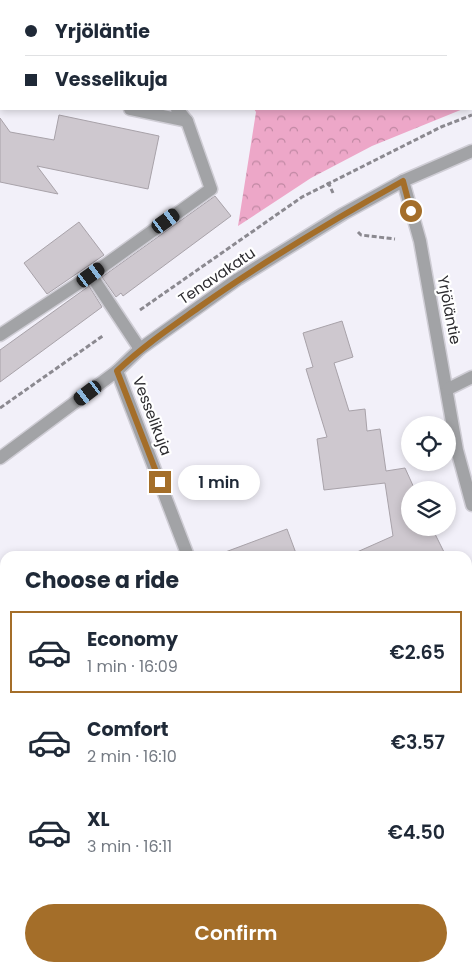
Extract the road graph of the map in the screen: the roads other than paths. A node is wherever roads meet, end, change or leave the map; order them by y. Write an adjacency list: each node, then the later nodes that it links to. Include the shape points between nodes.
1 (135, 110): 3 (street)
2 (178, 110): 3 (street)
3 (187, 121): 6 (street, via 211,189)
4 (472, 151): 5 (street, Tenavakatu)
5 (403, 181): 8 (street, Tenavakatu, via 238,279); 11 (street, Yrjöläntie, via 420,241)
6 (91, 275): 7 (street); 8 (street)
7 (2, 328)
8 (140, 349): 9 (street, Tenavakatu)
9 (117, 371): 12 (street, Tenavakatu); 14 (street, Vesselikuja)
10 (472, 377): 11 (street)
11 (448, 389): 13 (street, Yrjöläntie, via 457,450)
12 (0, 458)
13 (472, 505)
14 (186, 551)

